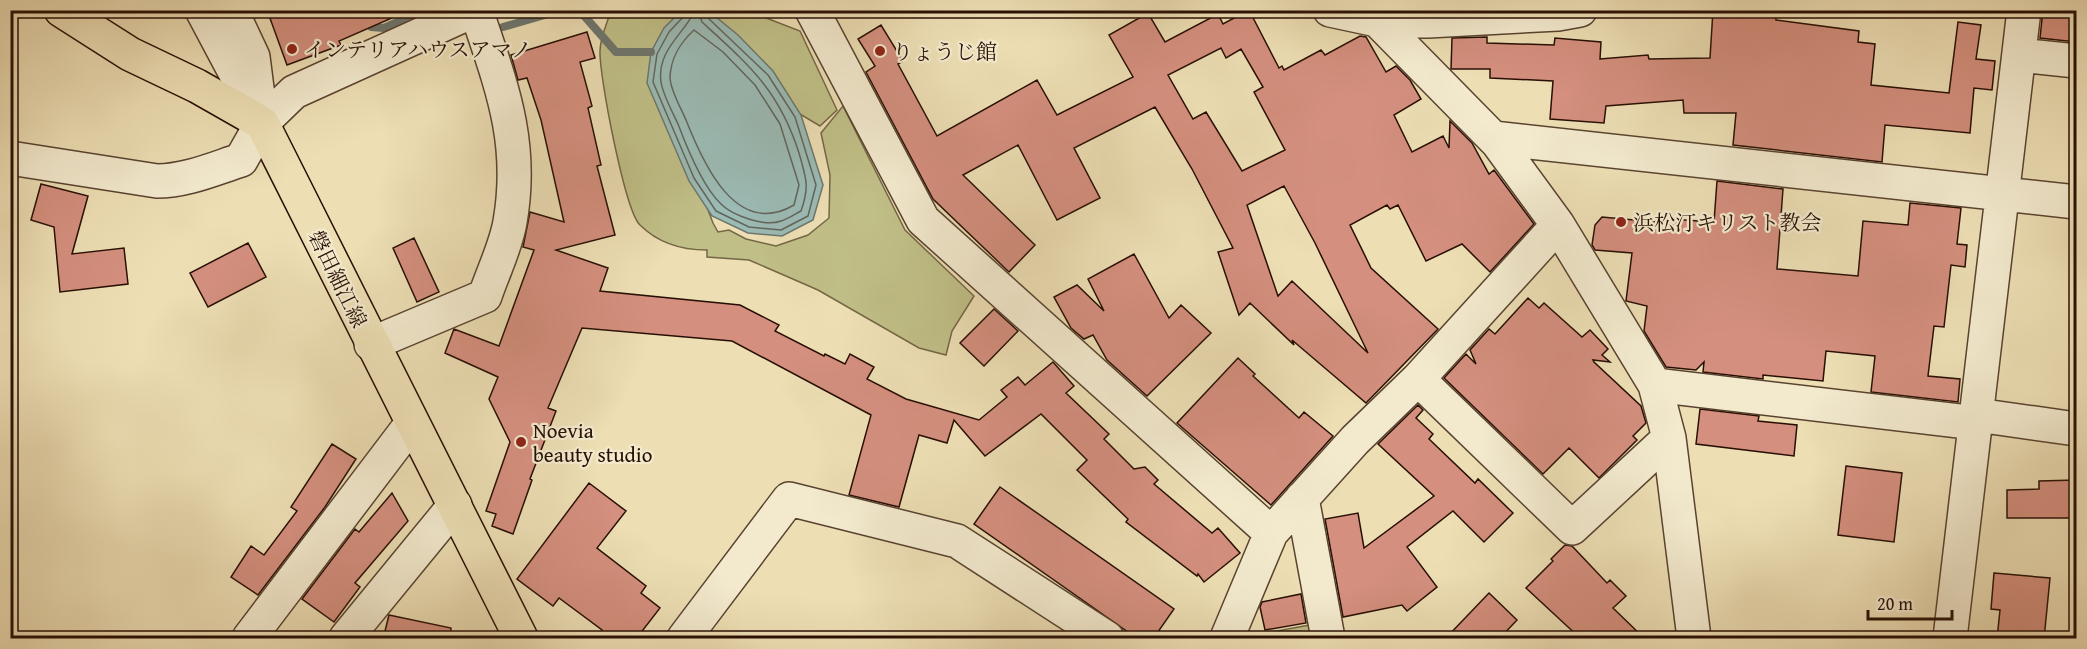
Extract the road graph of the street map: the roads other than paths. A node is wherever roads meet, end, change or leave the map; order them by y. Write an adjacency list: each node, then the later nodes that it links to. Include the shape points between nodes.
1 (61, 10): 13 (main road, via 130,54)
2 (202, 10): 13 (street)
3 (231, 10): 13 (street, via 253,57)
4 (476, 10): 13 (street, via 294,92); 19 (street, via 505,98 515,152 510,223 485,296)
5 (812, 10): 28 (street, via 923,220)
6 (1330, 10): 10 (street)
7 (1580, 10): 9 (street)
8 (2024, 10): 11 (street)
9 (1515, 13): 10 (street, via 1428,21)
10 (1377, 20): 14 (street)
11 (2019, 55): 12 (street); 16 (street)
12 (2076, 61)
13 (262, 123): 15 (street, via 241,160 171,181); 19 (main road, 磐田細江線)
14 (1493, 138): 16 (street); 18 (street)
15 (10, 158)
16 (2003, 193): 17 (street); 22 (street)
17 (2076, 202)
18 (1558, 225): 20 (street); 21 (street)
19 (371, 344): 23 (main road, 磐田細江線)
20 (1418, 379): 25 (street, via 1572,528); 26 (street)
21 (1655, 385): 22 (street); 25 (street)
22 (1976, 419): 24 (street); 37 (street)
23 (412, 423): 27 (main road, 磐田細江線); 29 (street)
24 (2076, 429)
25 (1669, 438): 36 (street)
26 (1302, 498): 28 (street); 35 (street)
27 (455, 505): 30 (street); 31 (main road, 磐田細江線)
28 (1271, 533): 34 (street)
29 (249, 639)
30 (346, 639)
31 (521, 639)
32 (684, 639): 33 (street, via 789,499 957,541)
33 (1107, 639)
34 (1227, 639)
35 (1328, 639)
36 (1694, 639)
37 (1950, 639)

